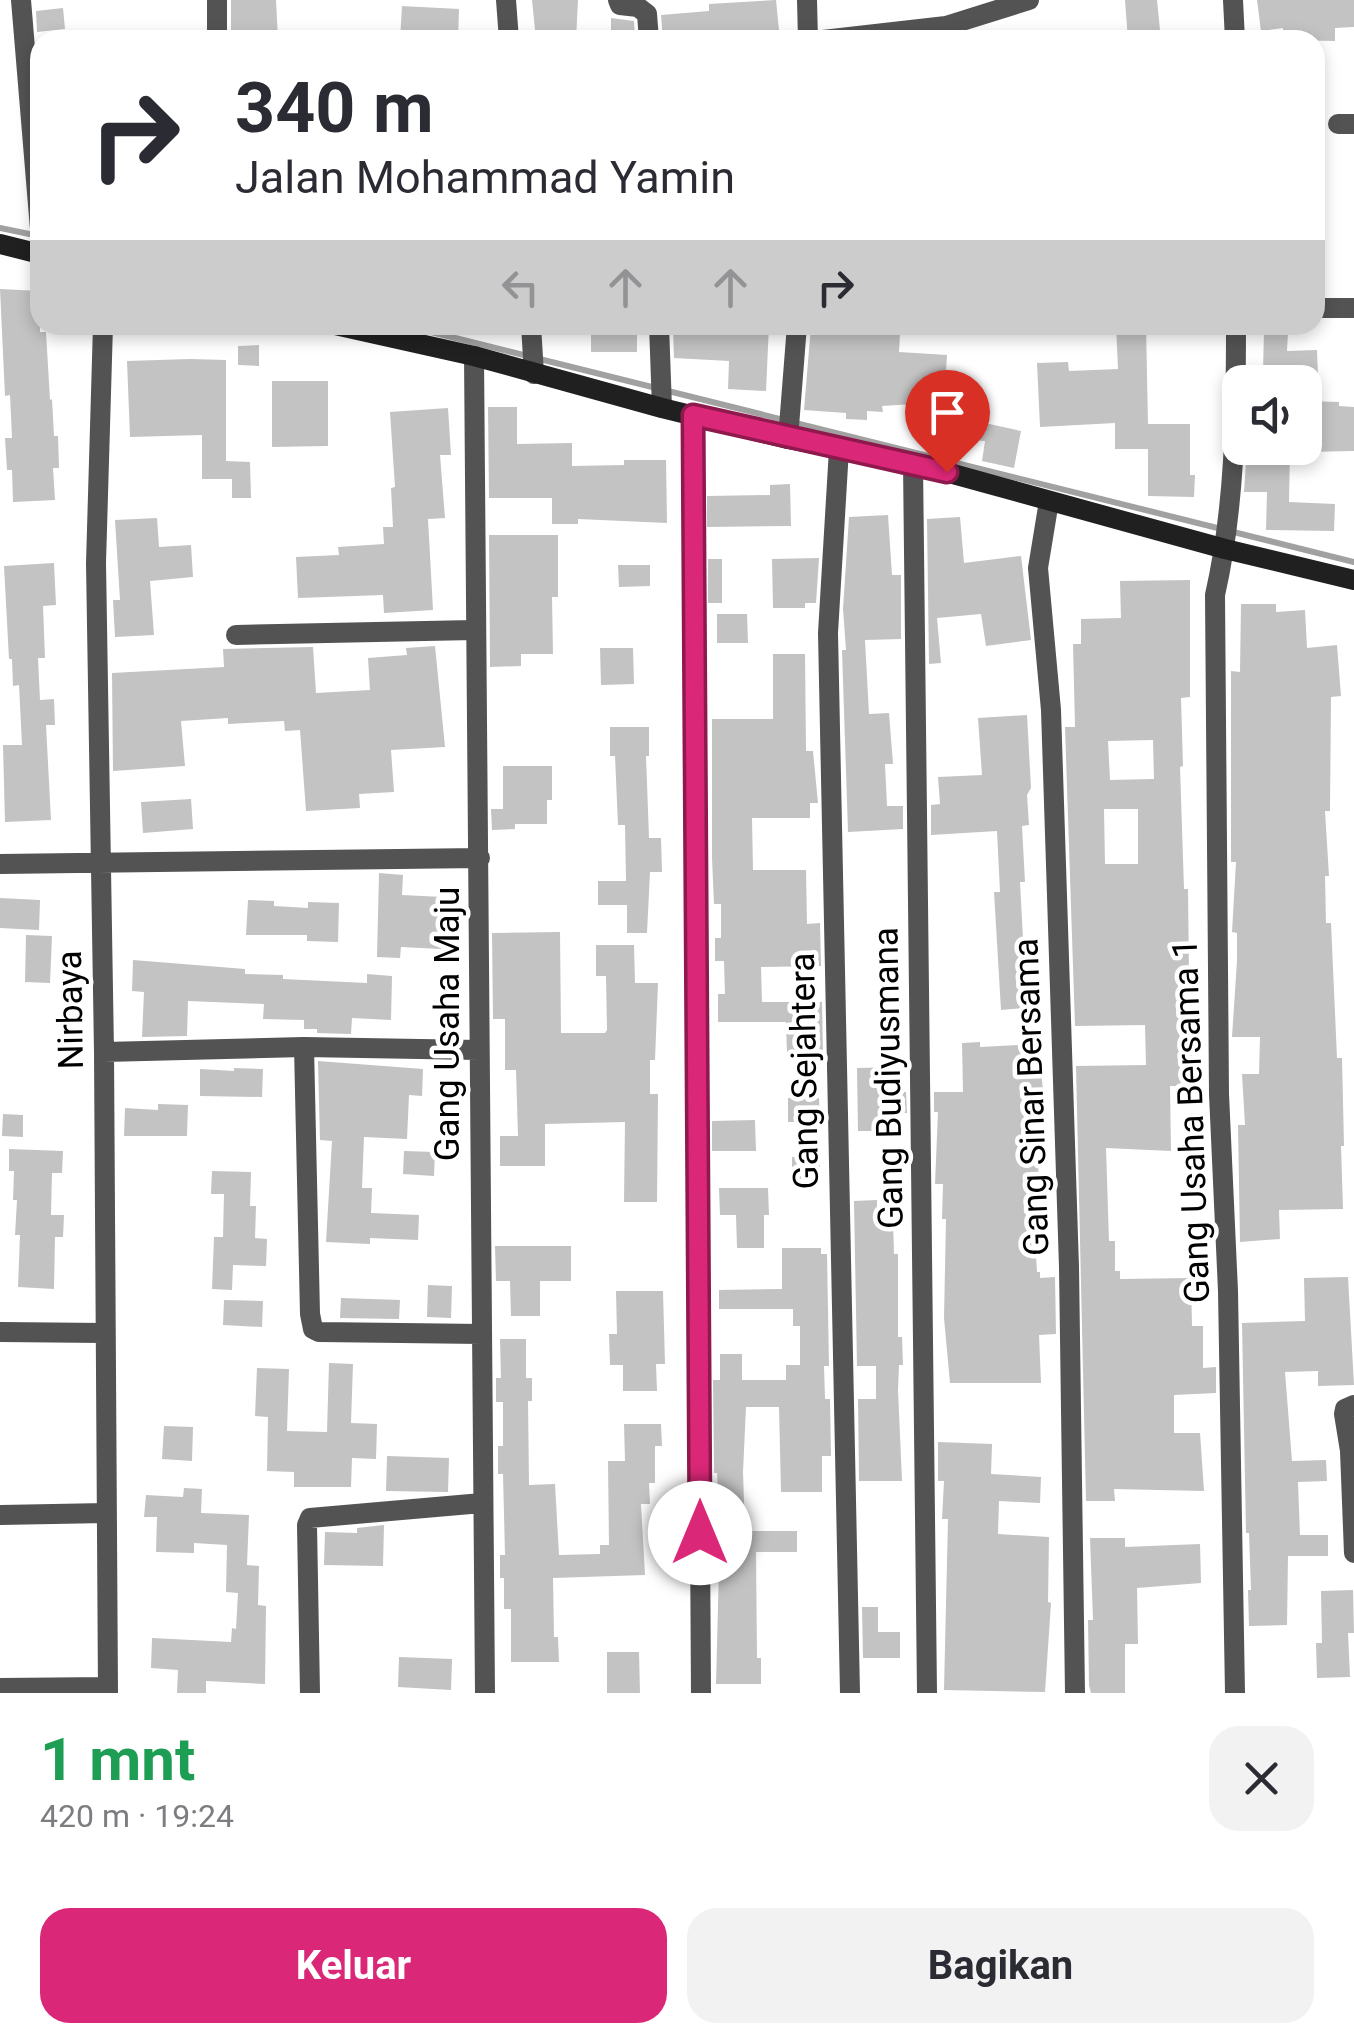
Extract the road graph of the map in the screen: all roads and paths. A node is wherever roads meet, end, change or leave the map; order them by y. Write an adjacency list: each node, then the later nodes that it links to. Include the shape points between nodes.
1 (22, 0): 14 (street)
2 (216, 0): 8 (street)
3 (506, 0): 9 (street)
4 (618, 0): 10 (street, via 647,14)
5 (808, 0): 11 (street)
6 (1027, 0): 12 (street)
7 (1233, 0): 13 (street)
8 (217, 30)
9 (508, 30)
10 (648, 30)
11 (808, 30)
12 (911, 30)
13 (1234, 30)
14 (30, 102)
15 (0, 244): 16 (street)
16 (30, 252)
17 (1325, 308): 18 (street)
18 (1354, 308)
19 (103, 335): 39 (street, Nirbaya, via 96,563)
20 (380, 335): 25 (street)
21 (531, 335): 26 (street)
22 (659, 335): 27 (street)
23 (796, 335): 29 (street)
24 (1236, 335): 33 (street, Gang Usaha Bersama 1)
25 (474, 356): 26 (street); 35 (street, Gang Usaha Maju)
26 (534, 374): 27 (street)
27 (662, 408): 28 (street)
28 (693, 415): 29 (street); 55 (street)
29 (788, 438): 30 (street)
30 (839, 449): 31 (street); 56 (street, Gang Sejahtera, via 828,633)
31 (914, 463): 32 (street); 57 (street, Gang Budiyusmana)
32 (1048, 501): 33 (street); 58 (street, Gang Sinar Bersama, via 1038,568 1052,710)
33 (1226, 549): 34 (street); 59 (street, Gang Usaha Bersama 1, via 1215,595 1219,1094)
34 (1354, 580)
35 (474, 630): 36 (street); 37 (street, Gang Usaha Maju)
36 (236, 635)
37 (480, 858): 39 (street); 41 (street, Gang Usaha Maju)
38 (0, 864): 39 (street)
39 (99, 865): 42 (street, Nirbaya)
40 (304, 1047): 41 (street); 42 (street); 45 (street, via 313,1328)
41 (478, 1050): 45 (street, Gang Usaha Maju)
42 (104, 1052): 44 (street, Nirbaya)
43 (0, 1332): 44 (street)
44 (104, 1334): 48 (street, Nirbaya)
45 (482, 1334): 47 (street, Gang Usaha Maju)
46 (1354, 1405): 50 (street, via 1344,1414)
47 (482, 1503): 53 (street, via 310,1518); 54 (street, Gang Usaha Maju)
48 (106, 1513): 49 (street); 52 (street, Nirbaya)
49 (0, 1515)
50 (1354, 1552)
51 (0, 1688): 52 (street)
52 (108, 1690)
53 (310, 1693)
54 (484, 1693)
55 (702, 1693)
56 (850, 1693)
57 (927, 1693)
58 (1075, 1693)
59 (1235, 1693)

